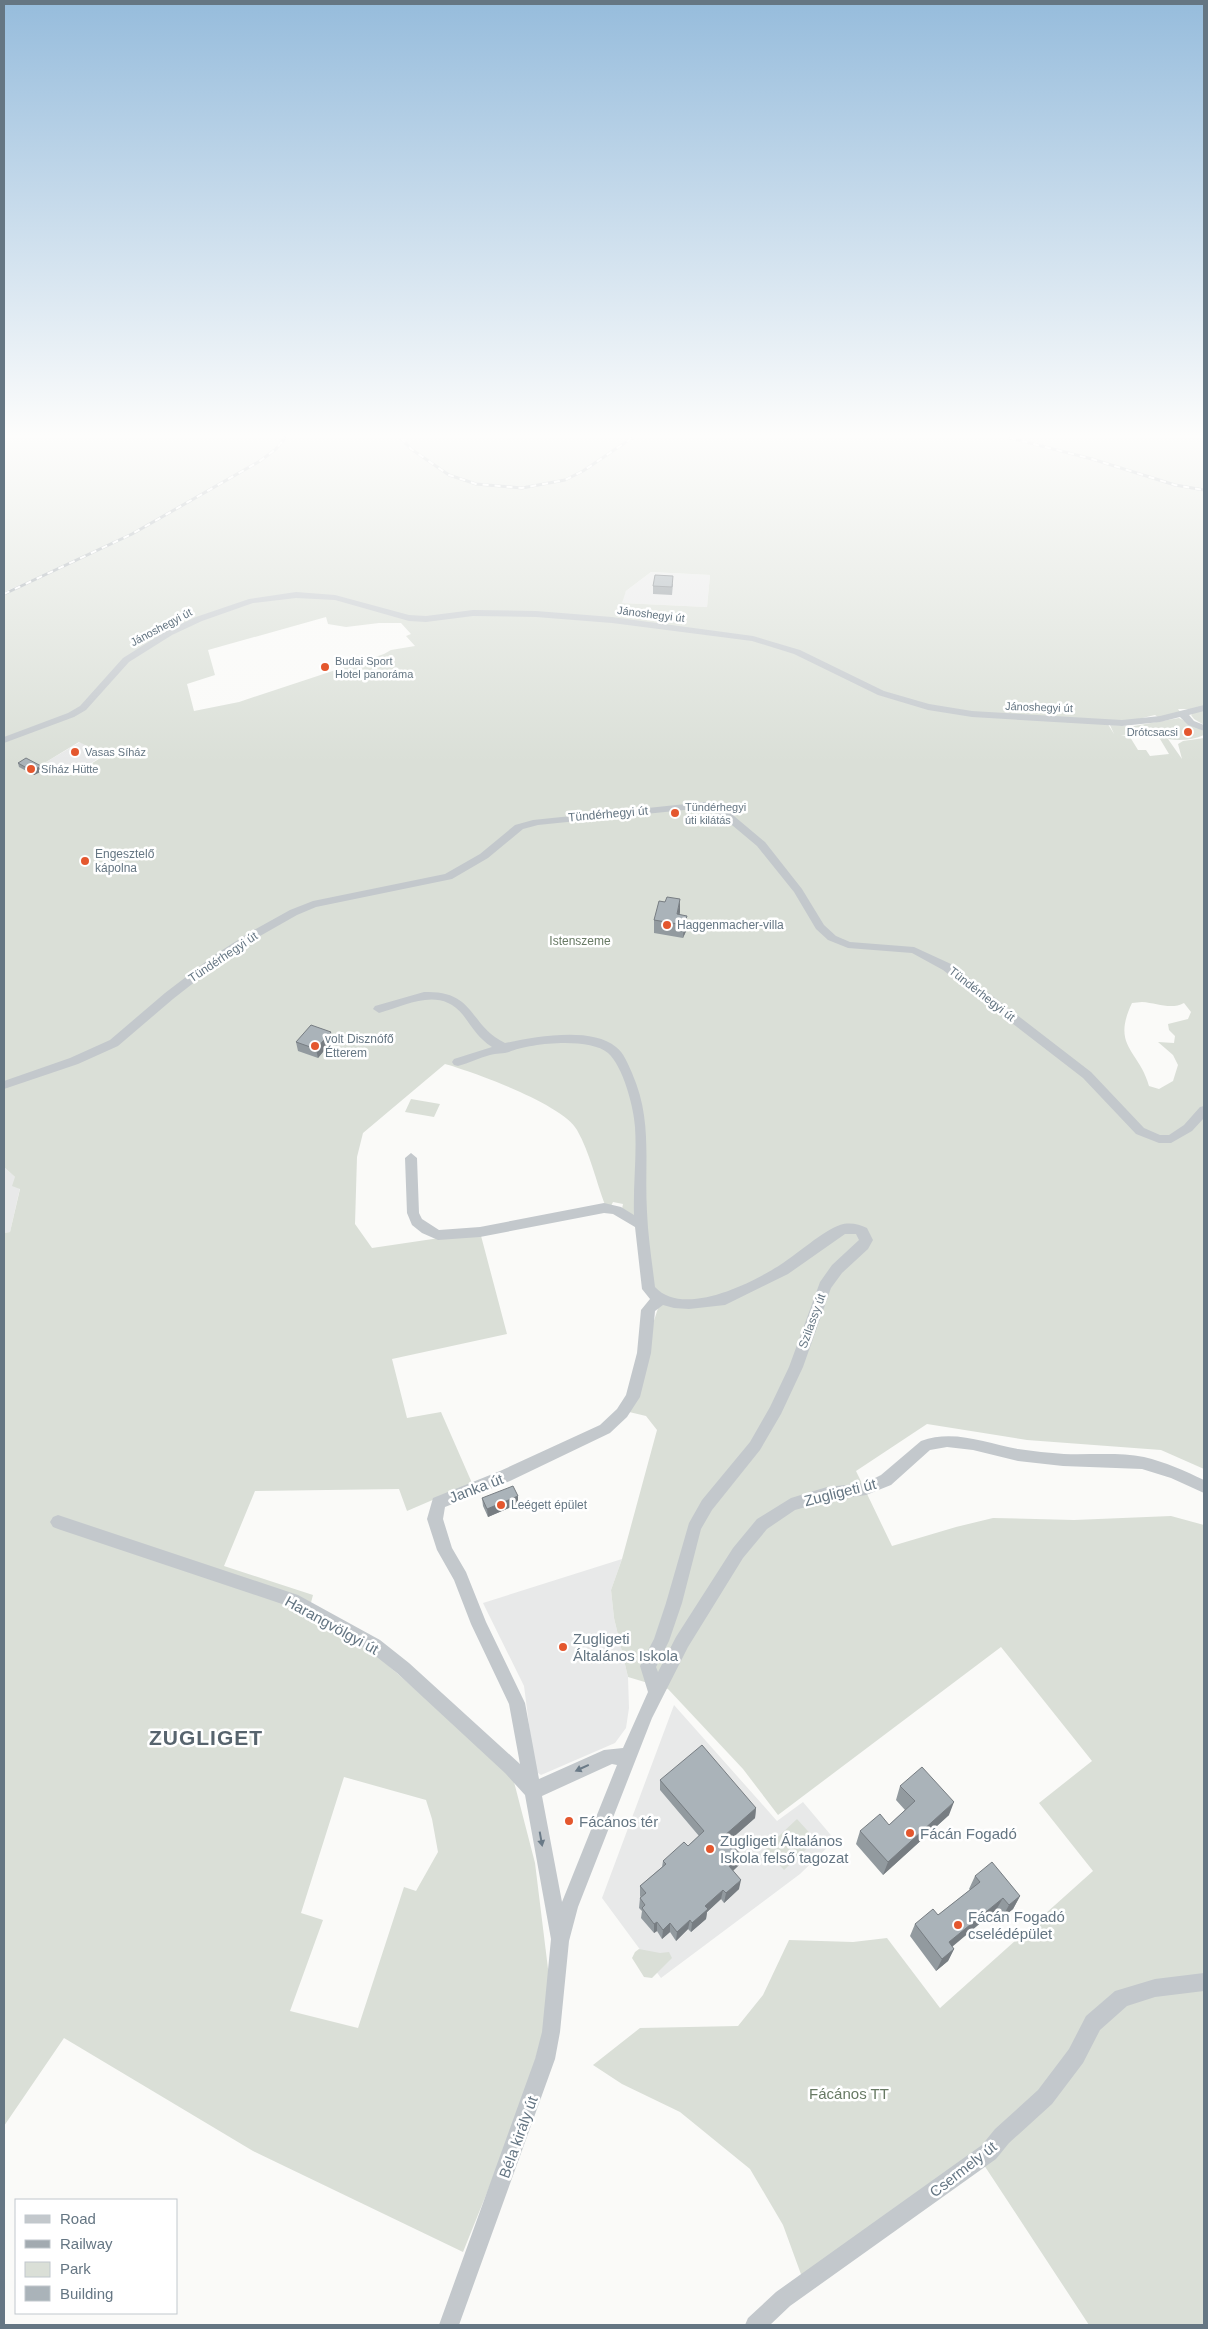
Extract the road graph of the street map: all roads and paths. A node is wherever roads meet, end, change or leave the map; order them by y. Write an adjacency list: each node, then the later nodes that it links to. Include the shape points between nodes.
1 (1204, 708): 2 (street, Jánoshegyi út)
2 (1182, 714): 3 (street, via 1191,723); 4 (street, Jánoshegyi út, via 1122,723 972,714 928,707 881,693 797,652 753,639 612,620 536,614 481,613 409,618 335,598 296,595 252,601 169,633 126,660 83,708)
3 (1204, 728)
4 (4, 740)
5 (379, 1009): 6 (street, via 431,995 450,998 464,1009 486,1039)
6 (506, 1049): 7 (street); 11 (street, via 535,1042 588,1042 603,1044 624,1062 641,1125)
7 (458, 1062)
8 (4, 1085): 9 (street, Tündérhegyi út, via 88,1056 116,1042 186,982 228,952 313,904 448,877 484,856 519,828 537,822 705,805 724,813 761,844 826,934 848,944 914,950 947,967 1087,1075 1125,1118 1147,1135 1171,1139 1188,1128)
9 (1204, 1110)
10 (411, 1158): 11 (street, via 412,1213 427,1230 438,1235 480,1232 604,1208 616,1210)
11 (641, 1225): 12 (street, via 649,1289)
12 (661, 1300): 15 (street, Szilassy út, via 688,1304 720,1300 783,1270 843,1230 858,1229 865,1236 863,1245 837,1269 825,1286 796,1367 755,1446 707,1505 694,1528 674,1603 648,1666); 17 (street, Janka út, via 648,1310 644,1352 633,1397 622,1414 585,1440 438,1503 435,1511 444,1550 460,1577 517,1703)
13 (1204, 1487): 15 (street, Zugligeti út, via 1176,1473 1142,1463 1062,1460 947,1441 926,1445 886,1480 866,1489 827,1494 791,1505 762,1524 738,1553 682,1642)
14 (58, 1522): 17 (street, Harangvölgyi út, via 292,1600 366,1640 410,1675)
15 (656, 1692): 16 (street, Zugligeti út)
16 (628, 1757): 17 (street, one-way to 17, via 604,1758); 18 (street, via 574,1893)
17 (533, 1791): 18 (street, one-way to 18)
18 (560, 1941): 20 (street, Béla király út, via 551,2032 545,2058)
19 (1204, 1982): 21 (street, Csermely út, via 1154,1988 1122,1998 1092,2023 1076,2056 1045,2097 1002,2136 990,2152 783,2299)
20 (449, 2325)
21 (755, 2325)

